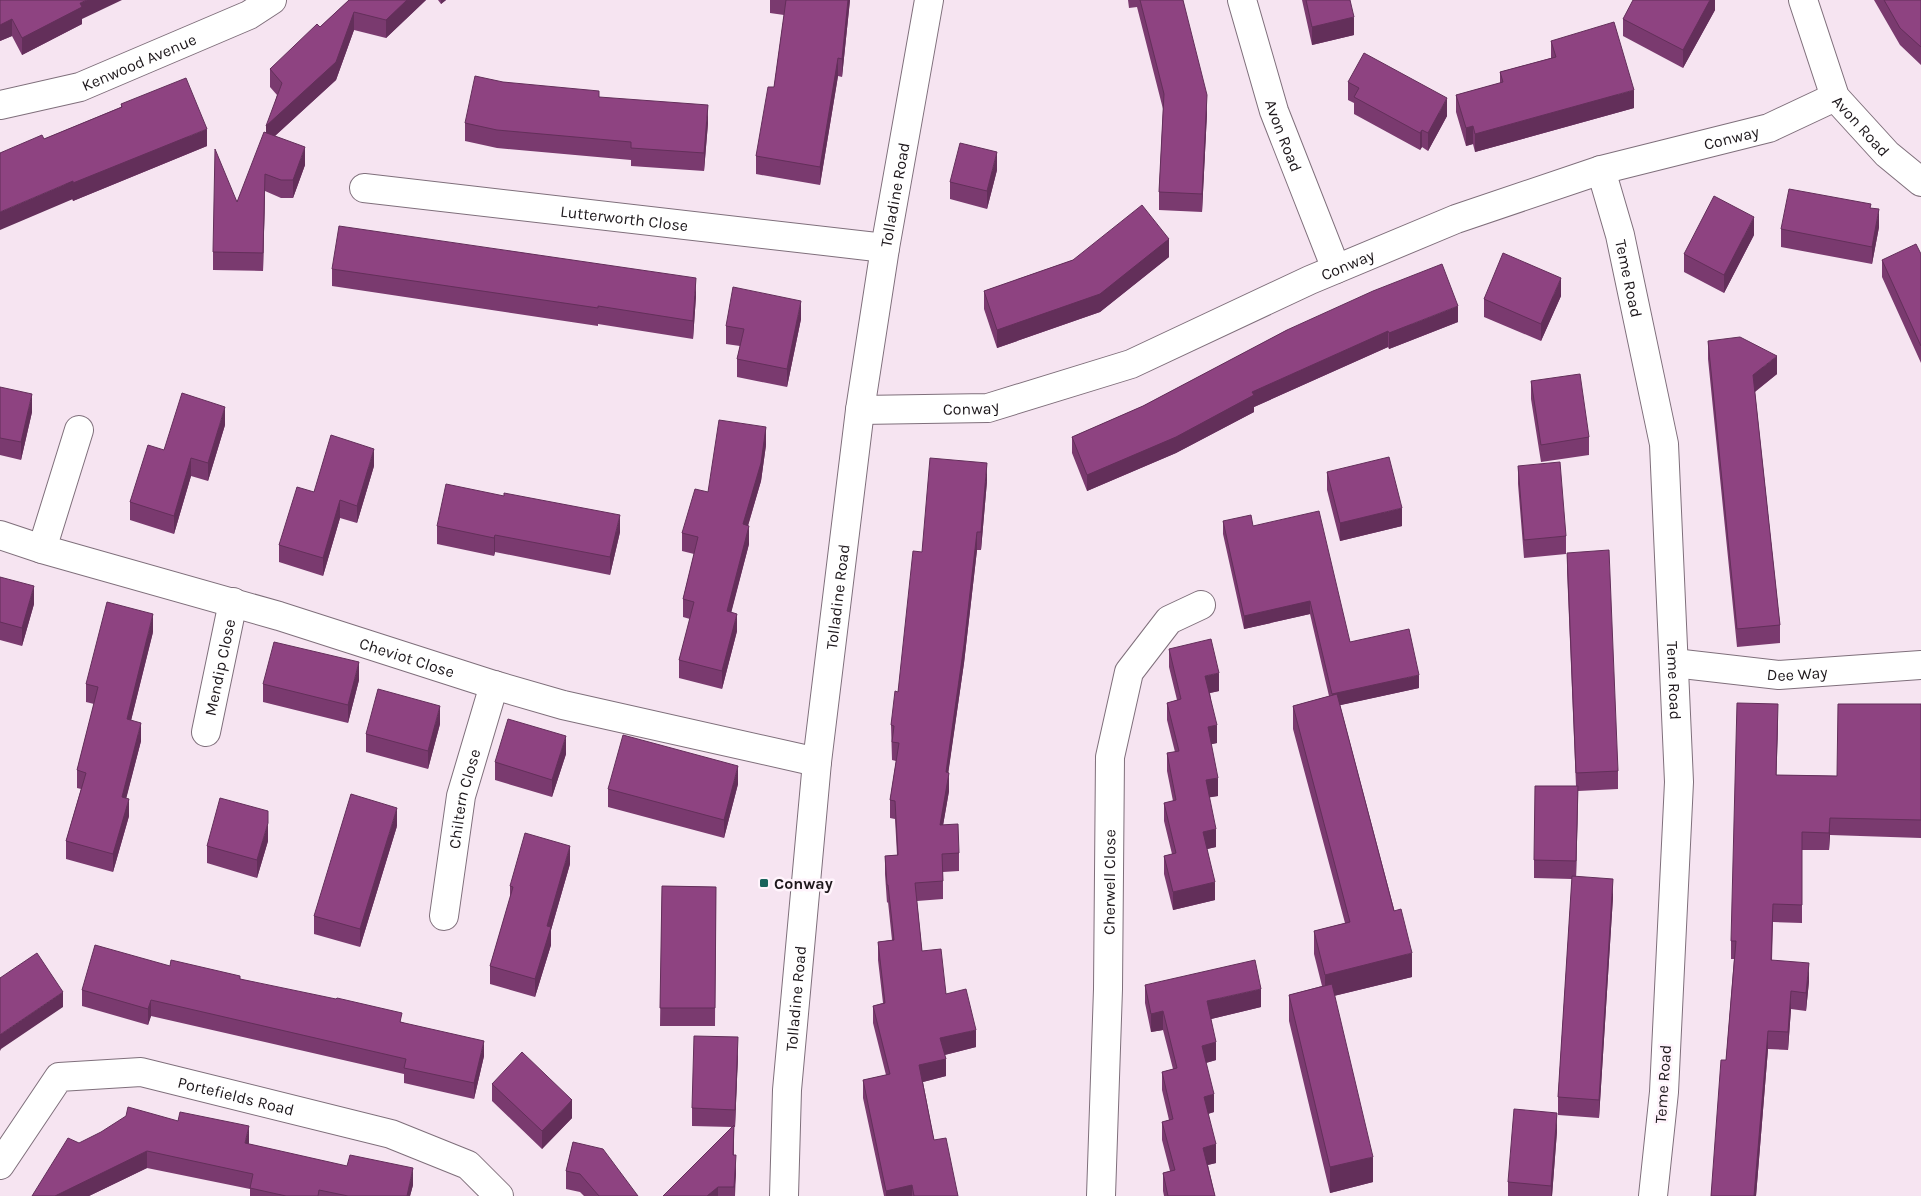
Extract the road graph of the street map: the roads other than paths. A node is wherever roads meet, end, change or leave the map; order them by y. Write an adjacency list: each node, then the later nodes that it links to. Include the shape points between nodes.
1 (272, 0): 6 (street, Kenwood Avenue, via 249,15 80,86)
2 (929, 0): 10 (street, Tolladine Road)
3 (1242, 0): 11 (street, Avon Road, via 1274,111)
4 (1803, 0): 5 (street, Avon Road)
5 (1835, 97): 7 (street, Conway, via 1769,128); 8 (street, Avon Road, via 1887,154)
6 (0, 105)
7 (1601, 170): 11 (street, Conway, via 1456,219); 18 (street, Teme Road, via 1620,235 1664,444)
8 (1921, 182)
9 (364, 188): 10 (street, Lutterworth Close)
10 (885, 248): 12 (street, Tolladine Road)
11 (1336, 270): 12 (street, Conway, via 1130,364 988,408)
12 (860, 410): 22 (street, Tolladine Road)
13 (79, 430): 15 (street)
14 (0, 535): 15 (street, Cheviot Close)
15 (42, 549): 16 (street, Cheviot Close)
16 (233, 602): 20 (street, Cheviot Close); 21 (street, Mendip Close)
17 (1201, 605): 27 (street, Cherwell Close, via 1169,620 1129,672 1110,757 1108,989)
18 (1674, 663): 19 (street, Dee Way, via 1779,675); 28 (street, Teme Road, via 1678,792 1664,1092)
19 (1921, 665)
20 (494, 685): 22 (street, Cheviot Close, via 564,705); 23 (street, Chiltern Close, via 461,796)
21 (206, 732)
22 (817, 762): 26 (street, Tolladine Road, via 787,1090)
23 (444, 916)
24 (0, 1165): 25 (street, Portefields Road, via 59,1077 140,1072 392,1134 468,1165)
25 (499, 1196)
26 (784, 1196)
27 (1101, 1196)
28 (1653, 1196)

